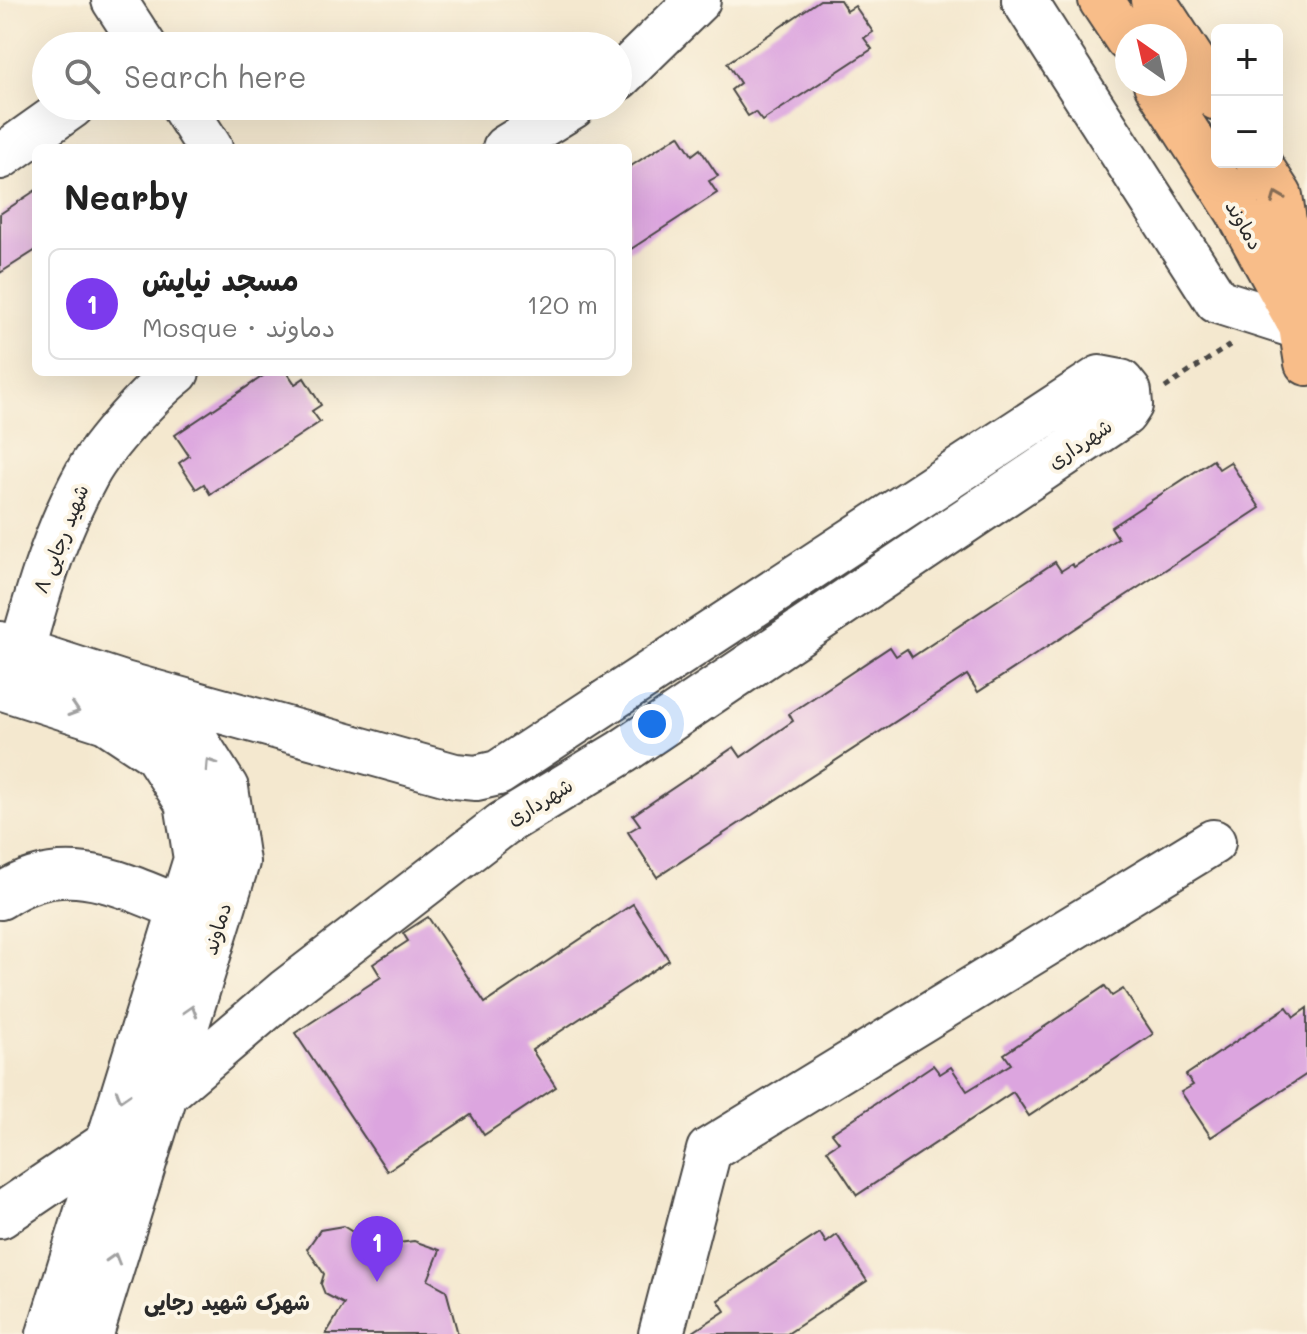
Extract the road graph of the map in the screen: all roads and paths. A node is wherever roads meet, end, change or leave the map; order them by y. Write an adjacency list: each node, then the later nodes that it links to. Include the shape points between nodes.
1 (114, 0): 7 (street)
2 (698, 0): 8 (street)
3 (1024, 0): 18 (street)
4 (1101, 0): 6 (main road)
5 (1153, 0): 10 (main road)
6 (1117, 24)
7 (135, 32)
8 (632, 64)
9 (1164, 96): 19 (main road, دماوند, via 1237,210)
10 (1216, 96)
11 (52, 120): 16 (street)
12 (192, 120): 14 (street)
13 (550, 120): 15 (street)
14 (207, 144)
15 (511, 144)
16 (0, 157)
17 (1262, 168): 19 (main road, دماوند, one-way to 17, via 1280,196)
18 (1217, 301): 19 (street); 21 (path, via 1237,341)
19 (1304, 345)
20 (172, 376): 22 (street, شهید رجایی ۸, via 87,472)
21 (1124, 414): 24 (street, شهرداری, via 1130,405 1127,388 1114,378 1100,378); 25 (street, شهرداری)
22 (8, 668): 23 (street, دماوند); 30 (street, دماوند, one-way to 30, via 156,754 187,802 196,859)
23 (124, 684): 26 (street); 31 (street, دماوند, one-way to 23, via 237,862 226,788 186,725)
24 (596, 710): 25 (street); 26 (street, شهرداری, via 498,773)
25 (622, 752): 27 (street, شهرداری)
26 (476, 778): 27 (street)
27 (503, 824): 31 (street, شهرداری, via 286,991)
28 (1213, 842): 36 (street, via 709,1150)
29 (0, 897): 30 (street, via 21,882 69,873 119,883)
30 (180, 908): 32 (street, دماوند, one-way to 32)
31 (165, 1094): 35 (street, دماوند, one-way to 31)
32 (108, 1143): 33 (street); 34 (street, دماوند)
33 (0, 1216)
34 (49, 1334)
35 (91, 1334)
36 (661, 1334)

